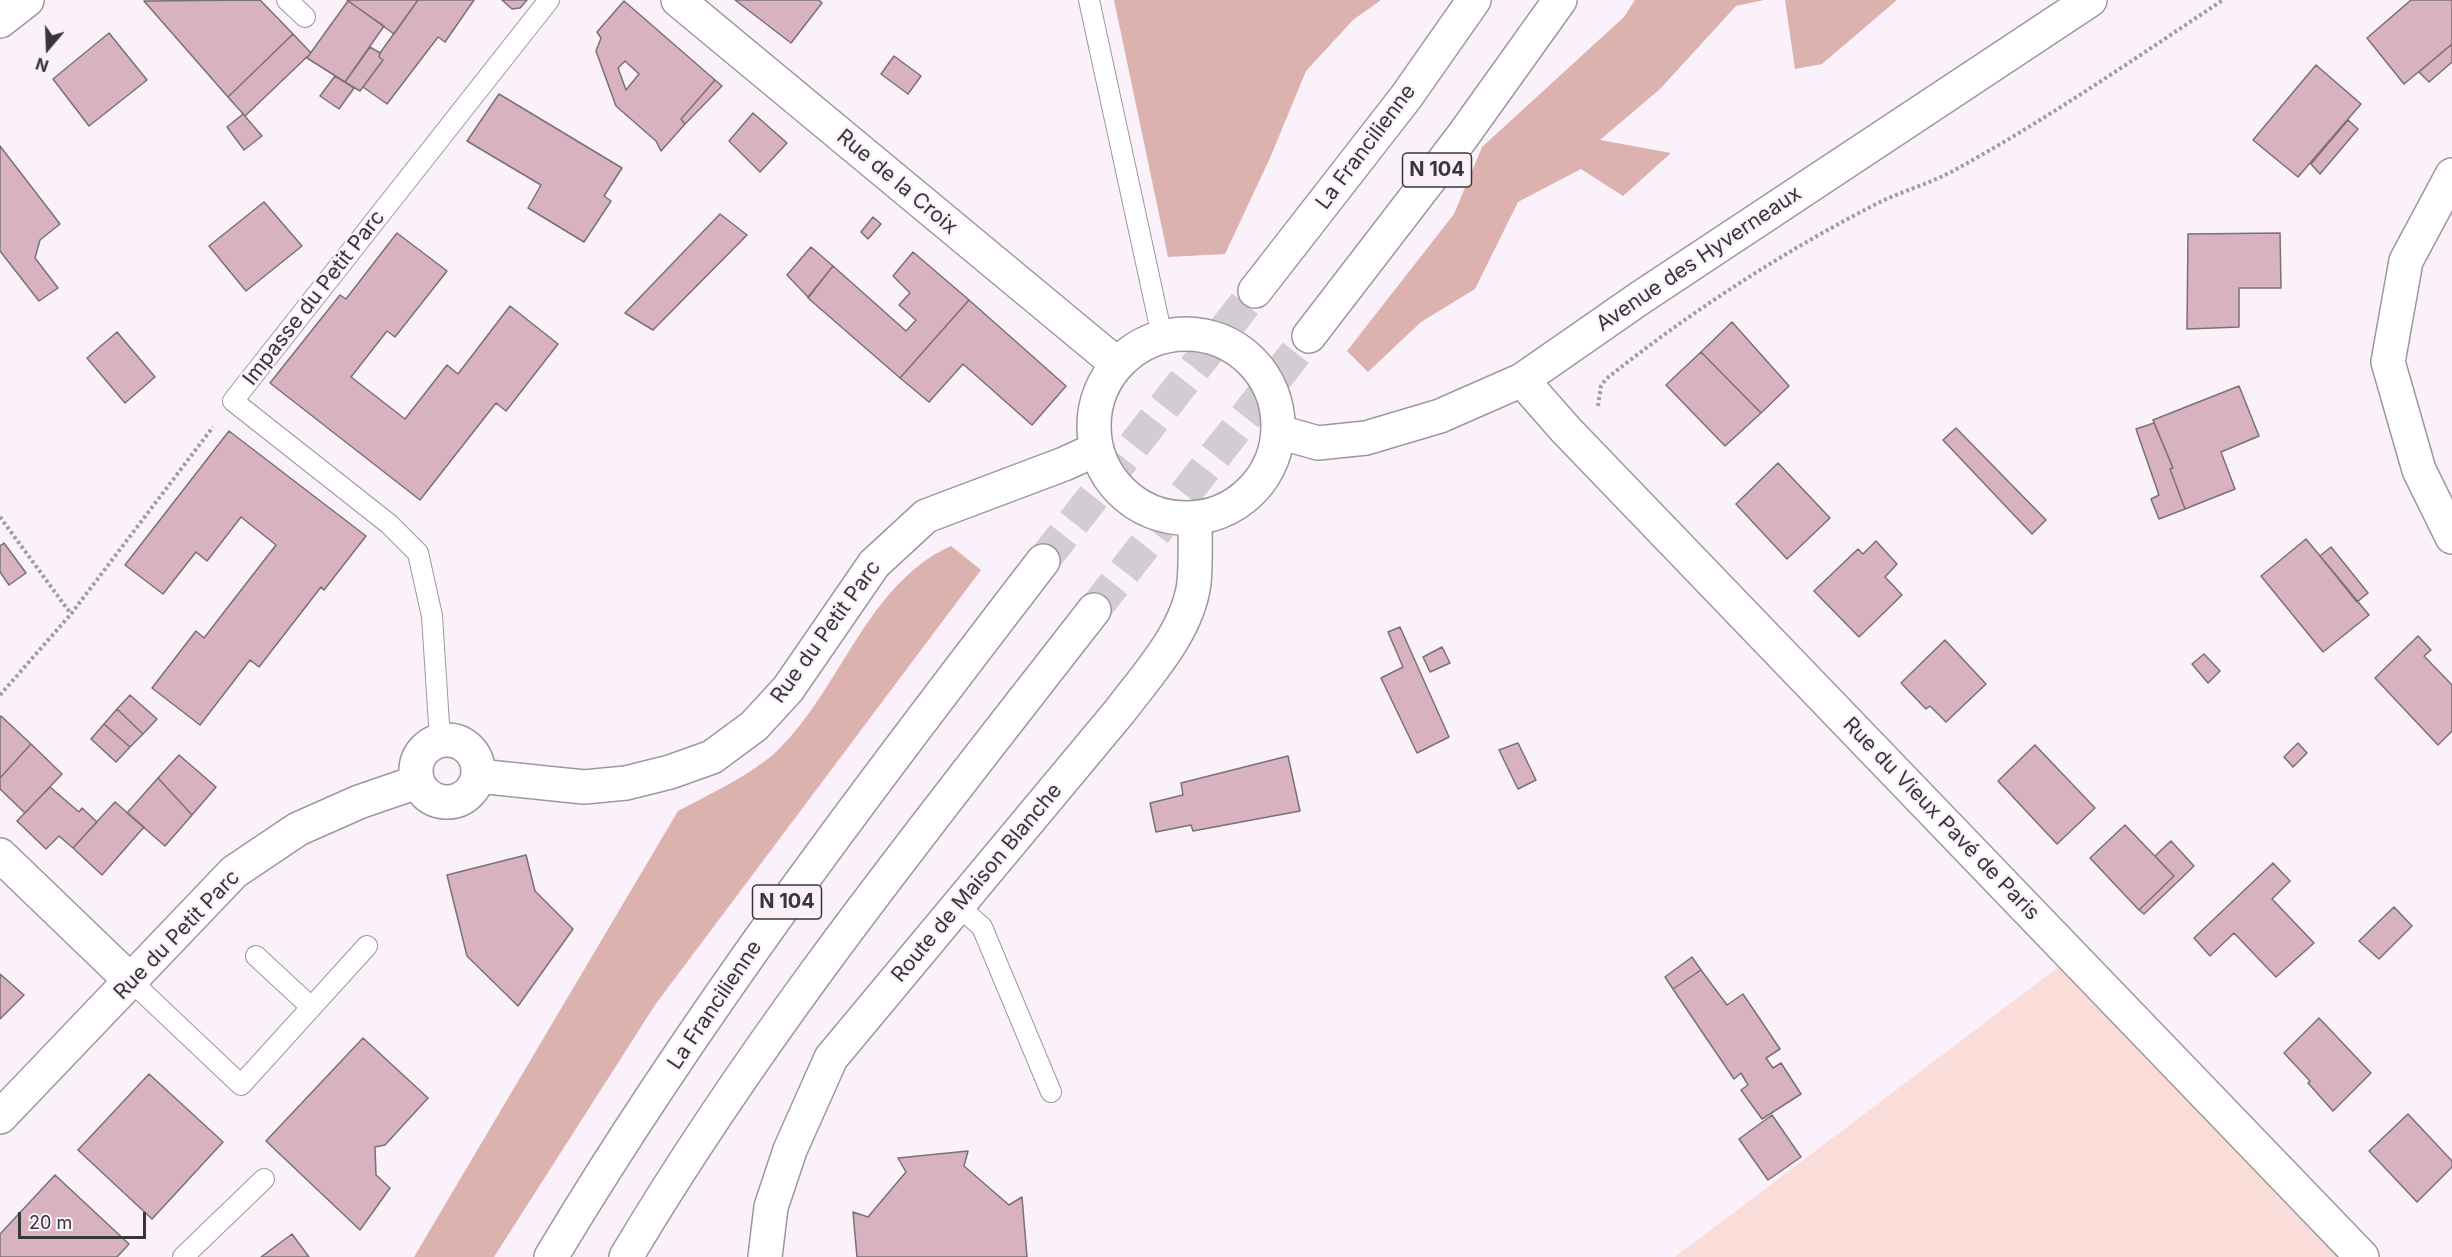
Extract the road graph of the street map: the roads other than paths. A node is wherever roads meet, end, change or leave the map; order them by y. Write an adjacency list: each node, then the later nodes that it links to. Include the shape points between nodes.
1 (27, 0): 10 (main road)
2 (287, 0): 9 (lane)
3 (549, 0): 23 (lane, Impasse du Petit Parc, via 233,401 389,524 418,553 432,616)
4 (678, 0): 15 (main road, Rue de la Croix)
5 (1089, 0): 13 (lane)
6 (1474, 0): 12 (main road, La Francilienne, via 1406,97)
7 (1560, 0): 14 (main road, N 104, via 1462,137)
8 (2090, 0): 16 (main road, Avenue des Hyverneaux)
9 (305, 17)
10 (0, 21)
11 (2452, 175): 20 (main road, via 2406,261 2388,362 2419,470)
12 (1255, 291)
13 (1162, 336): 15 (main road, via 1137,347); 17 (main road, via 1191,333 1220,339 1245,354 1265,376 1276,403)
14 (1309, 336)
15 (1117, 364): 18 (main road, via 1101,390 1094,419)
16 (1522, 380): 17 (main road, Avenue des Hyverneaux, via 1440,416 1366,438 1318,443); 39 (main road, Rue du Vieux Pavé de Paris)
17 (1279, 432): 19 (main road, via 1274,458 1243,499 1220,512)
18 (1097, 449): 19 (main road, via 1107,472 1123,493 1144,508); 24 (main road, Rue du Petit Parc, via 926,516 874,564 788,689 754,726 712,757 626,783 584,787)
19 (1194, 518): 27 (main road, Route de Maison Blanche, via 1194,584 1187,610 1162,655)
20 (2452, 537)
21 (1043, 561): 36 (main road, La Francilienne / N 104, via 903,743 756,946 607,1163)
22 (1094, 610): 37 (main road, N 104, via 810,981 660,1200)
23 (440, 740): 24 (main road, via 464,744 473,753); 25 (main road, via 419,756)
24 (478, 776): 25 (main road, via 472,791 458,801 442,802 427,796)
25 (417, 782): 30 (main road, Rue du Petit Parc, via 359,802 298,830 234,872)
26 (0, 855): 30 (main road)
27 (958, 906): 32 (lane, via 982,927); 38 (main road, Route de Maison Blanche, via 831,1058 790,1150 771,1207)
28 (367, 946): 31 (lane)
29 (256, 956): 31 (lane)
30 (132, 982): 31 (lane, via 241,1085); 33 (main road, Rue du Petit Parc)
31 (311, 1007)
32 (1052, 1092)
33 (0, 1118)
34 (264, 1179): 35 (lane)
35 (183, 1257)
36 (551, 1257)
37 (626, 1257)
38 (765, 1257)
39 (2362, 1257)

